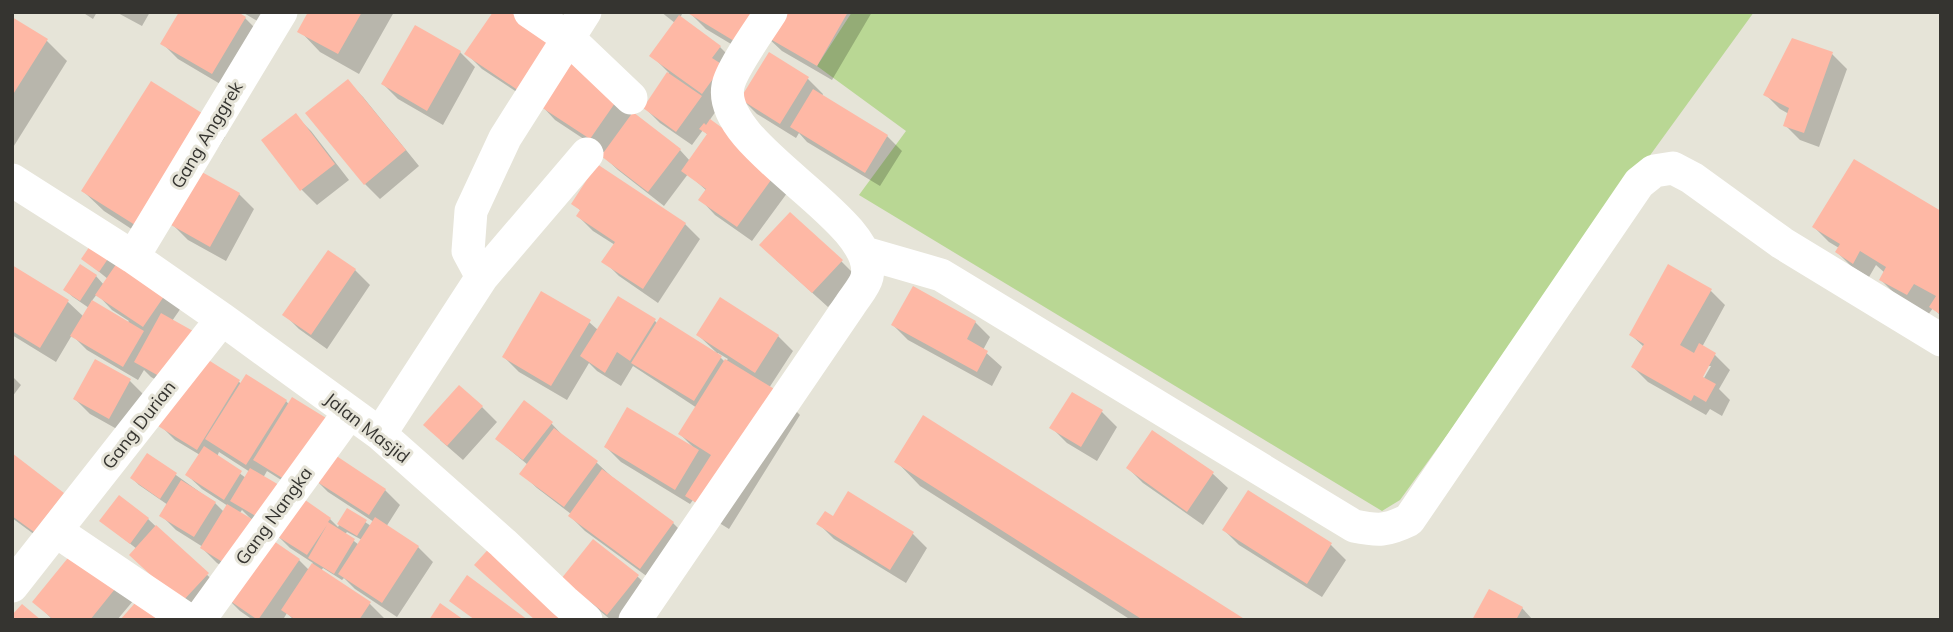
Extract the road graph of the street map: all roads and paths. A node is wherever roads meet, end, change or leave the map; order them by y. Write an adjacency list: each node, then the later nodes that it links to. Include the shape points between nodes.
1 (281, 12): 9 (street, Gang Anggrek)
2 (530, 12): 4 (street)
3 (771, 12): 8 (street, via 727,86 730,109 745,132 846,228)
4 (577, 25): 5 (street); 10 (street, via 505,138 471,211 468,251)
5 (631, 98)
6 (587, 154): 10 (street)
7 (13, 182): 9 (street, Jalan Masjid)
8 (865, 253): 12 (street, via 941,275 1354,526 1373,530 1409,520 1639,183 1654,171 1673,168 1692,178 1782,243); 20 (street, via 867,278)
9 (133, 257): 11 (street, Jalan Masjid)
10 (482, 277): 14 (street)
11 (222, 319): 13 (street, Jalan Masjid); 15 (street, Gang Durian)
12 (1941, 340)
13 (349, 412): 14 (street, Jalan Masjid); 18 (street, Gang Nangka)
14 (380, 435): 19 (street, Jalan Masjid)
15 (56, 531): 16 (street, Gang Durian); 17 (street)
16 (12, 586)
17 (188, 620)
18 (199, 620)
19 (586, 620)
20 (635, 620)

